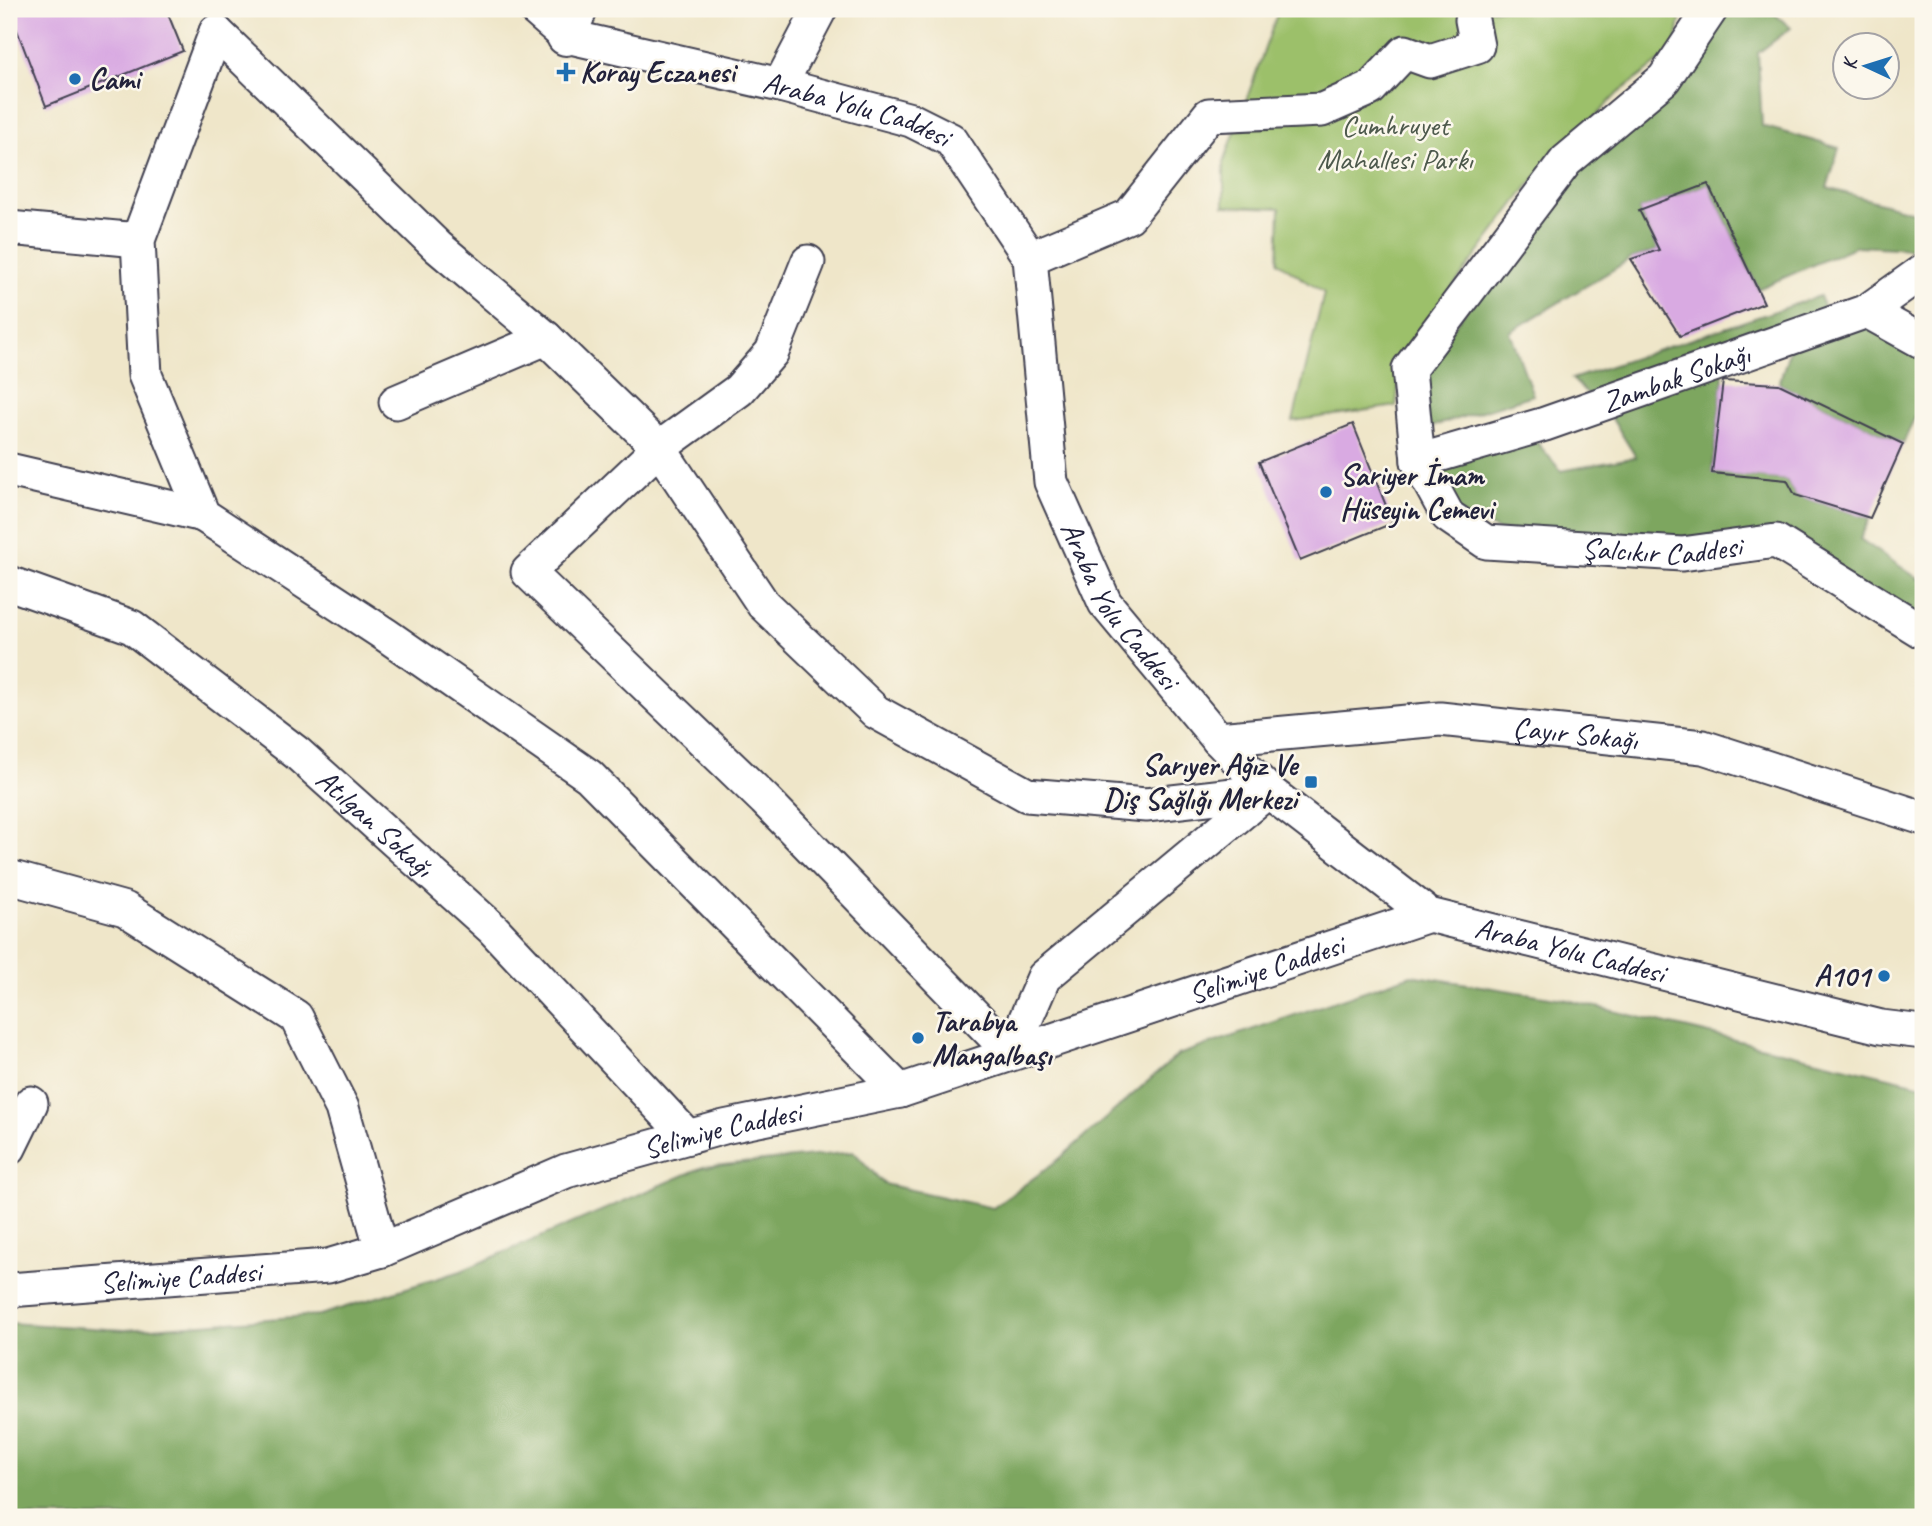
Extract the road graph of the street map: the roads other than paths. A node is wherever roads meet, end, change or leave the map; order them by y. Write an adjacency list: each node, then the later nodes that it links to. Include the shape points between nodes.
1 (535, 9): 6 (street, Araba Yolu Caddesi)
2 (820, 9): 7 (street)
3 (1712, 9): 18 (street, via 1664,79 1566,161 1409,369)
4 (214, 20): 9 (street); 14 (street, via 438,247)
5 (1472, 20): 10 (street, via 1477,46 1430,61 1405,52 1370,89 1322,110 1209,115 1129,216)
6 (572, 22): 7 (street, Araba Yolu Caddesi)
7 (780, 85): 10 (street, Araba Yolu Caddesi, via 911,120 951,140)
8 (9, 228): 9 (street)
9 (138, 240): 20 (street, via 145,375)
10 (1030, 258): 23 (street, Araba Yolu Caddesi, via 1051,482 1105,603)
11 (808, 262): 17 (street, via 772,352 739,390)
12 (1923, 271): 13 (street, Zambak Sokağı)
13 (1867, 312): 15 (street); 18 (street, Zambak Sokağı, via 1545,424)
14 (546, 338): 16 (street); 17 (street)
15 (1923, 342)
16 (396, 402)
17 (659, 448): 24 (street, via 763,604 876,712 1027,795 1146,805); 29 (street, via 528,572 765,800)
18 (1418, 461): 22 (street, Şalcıkır Caddesi, via 1448,516 1486,542 1682,554 1776,541)
19 (9, 470): 20 (street)
20 (203, 515): 30 (street, via 590,776)
21 (9, 583): 32 (street, Atılgan Sokağı, via 132,627 298,753 493,929)
22 (1923, 632)
23 (1218, 739): 24 (street, Araba Yolu Caddesi); 25 (street, Çayır Sokağı, via 1440,719 1703,747)
24 (1268, 791): 27 (street, Araba Yolu Caddesi); 29 (street, via 1044,976)
25 (1923, 818)
26 (9, 877): 34 (street, via 125,909 296,1017 342,1108)
27 (1429, 915): 28 (street, Araba Yolu Caddesi, via 1881,1027); 29 (street, Selimiye Caddesi)
28 (1923, 1032)
29 (1012, 1053): 30 (street, Selimiye Caddesi)
30 (900, 1091): 32 (street, Selimiye Caddesi)
31 (31, 1103): 33 (street)
32 (688, 1137): 34 (street, Selimiye Caddesi, via 566,1171)
33 (9, 1148)
34 (382, 1250): 35 (street, Selimiye Caddesi, via 328,1266)
35 (9, 1290)

